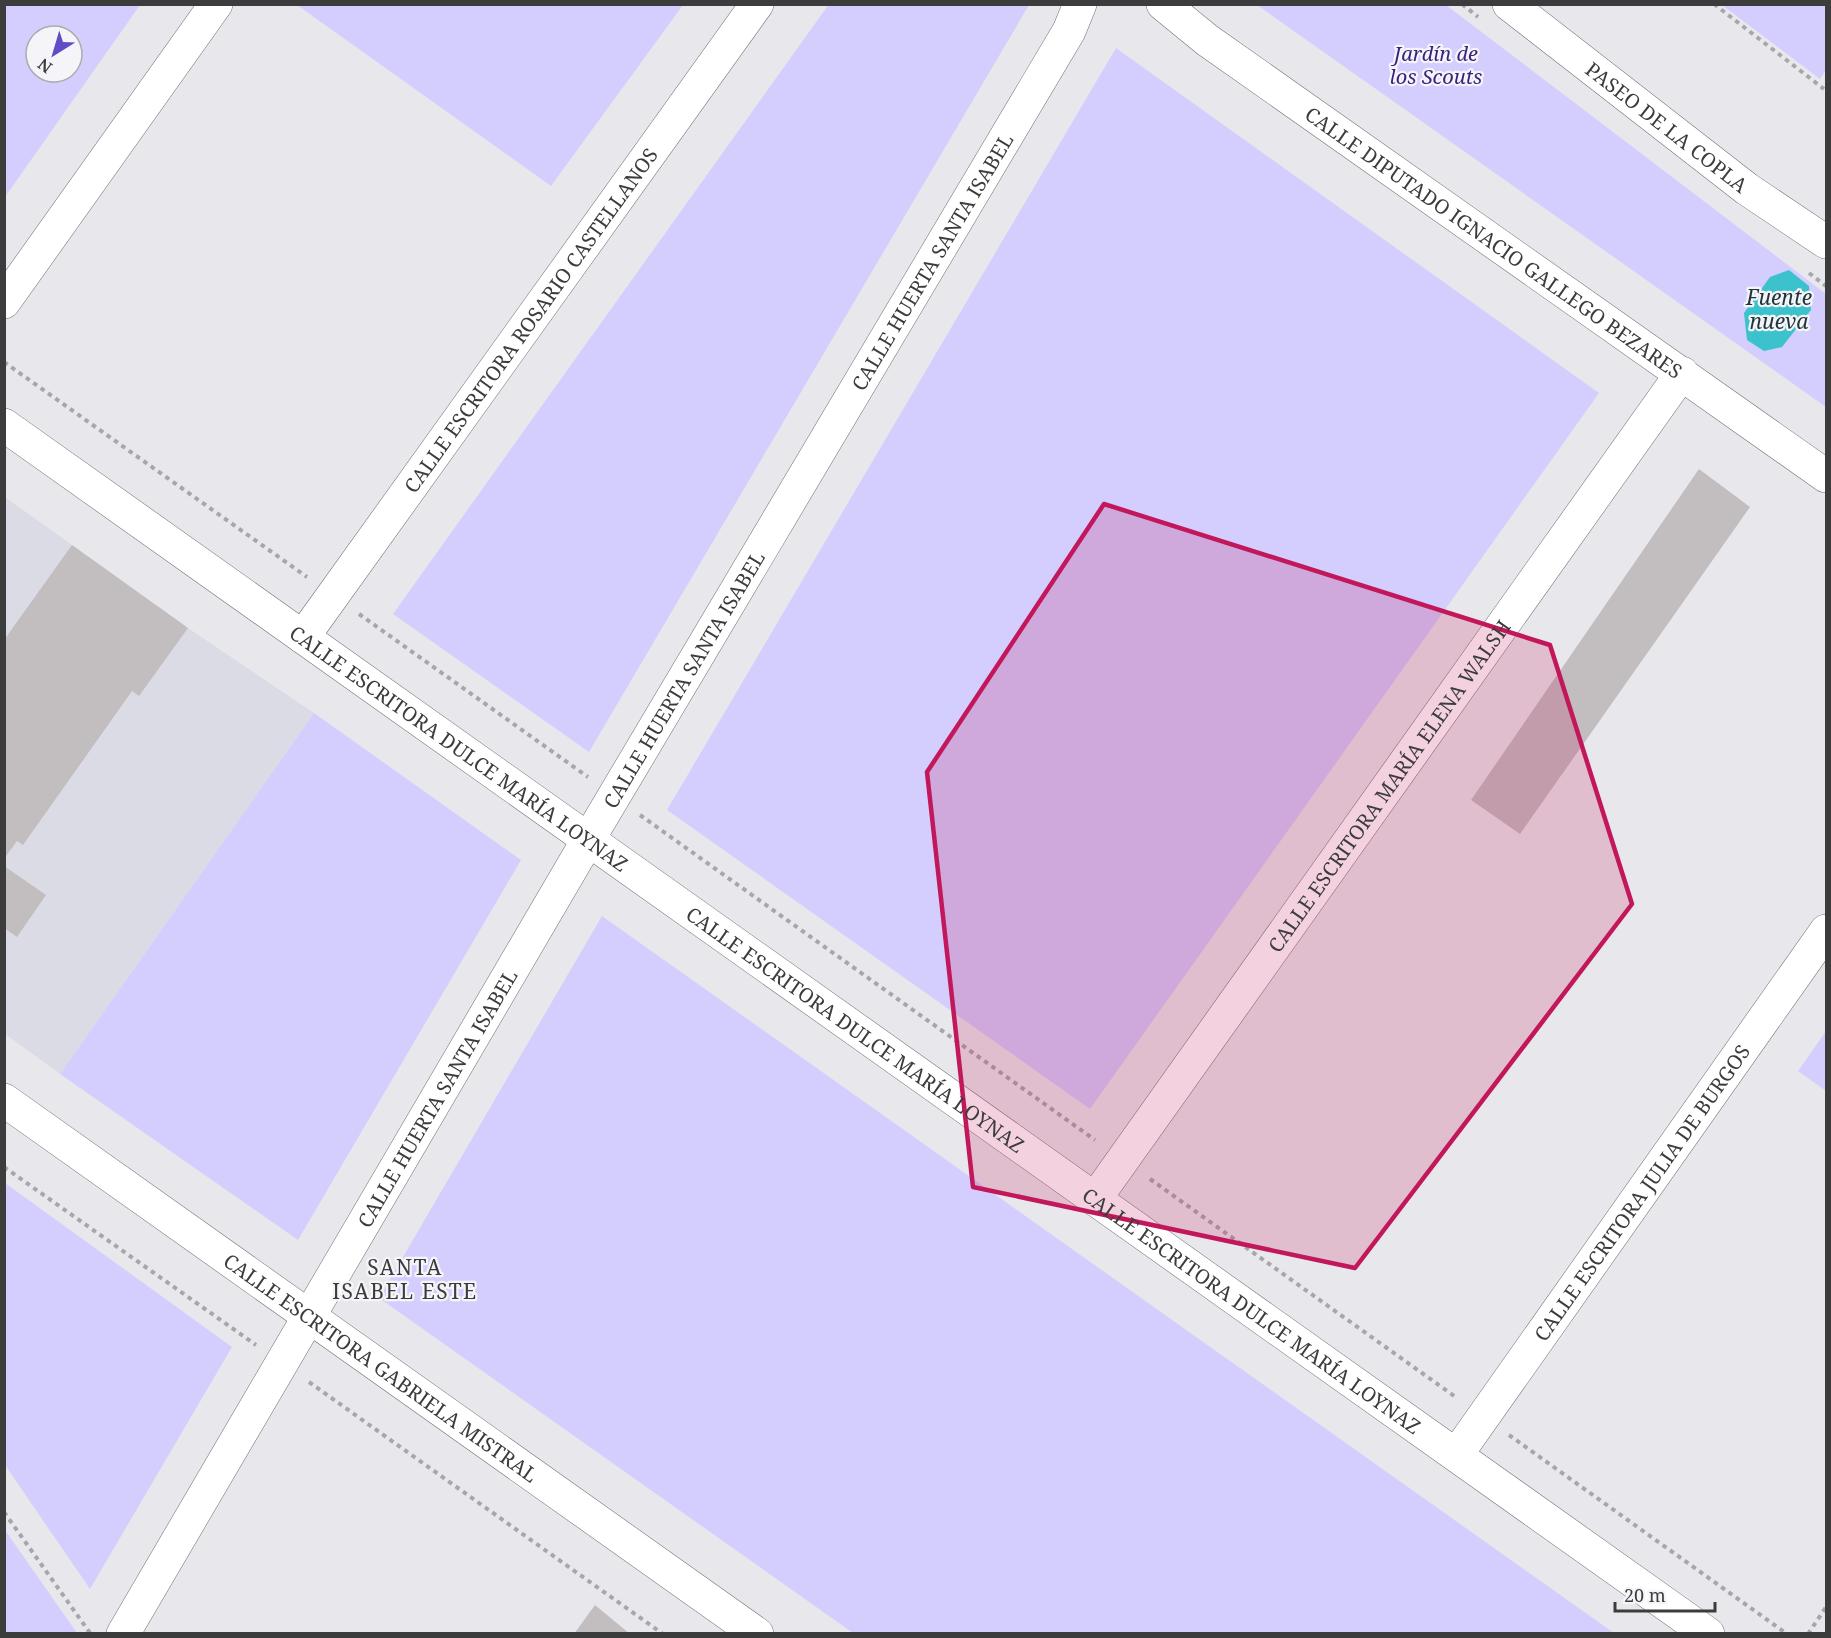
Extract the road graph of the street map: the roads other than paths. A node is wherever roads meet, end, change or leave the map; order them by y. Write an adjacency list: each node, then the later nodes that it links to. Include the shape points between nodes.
1 (216, 4): 7 (street)
2 (757, 4): 11 (street, CALLE ESCRITORA ROSARIO CASTELLANOS)
3 (1080, 4): 12 (street, CALLE HUERTA SANTA ISABEL, via 1070,31)
4 (1163, 4): 8 (street, CALLE DIPUTADO IGNACIO GALLEGO BEZARES, via 1217,47)
5 (1509, 4): 6 (street, PASEO DE LA COPLA, via 1747,189)
6 (1827, 243)
7 (4, 302)
8 (1682, 373): 10 (street, CALLE DIPUTADO IGNACIO GALLEGO BEZARES); 15 (street, CALLE ESCRITORA MARÍA ELENA WALSH)
9 (4, 425): 11 (street, CALLE ESCRITORA DULCE MARÍA LOYNAZ)
10 (1827, 476)
11 (303, 637): 12 (street, CALLE ESCRITORA DULCE MARÍA LOYNAZ)
12 (588, 840): 15 (street, CALLE ESCRITORA DULCE MARÍA LOYNAZ); 16 (street, CALLE HUERTA SANTA ISABEL)
13 (1827, 931): 17 (street, CALLE ESCRITORA JULIA DE BURGOS)
14 (4, 1100): 16 (street, CALLE ESCRITORA GABRIELA MISTRAL)
15 (1095, 1199): 17 (street, CALLE ESCRITORA DULCE MARÍA LOYNAZ)
16 (309, 1316): 18 (street, CALLE HUERTA SANTA ISABEL); 19 (street, CALLE ESCRITORA GABRIELA MISTRAL)
17 (1457, 1454): 20 (street, CALLE ESCRITORA DULCE MARÍA LOYNAZ)
18 (123, 1634)
19 (757, 1634)
20 (1708, 1634)

